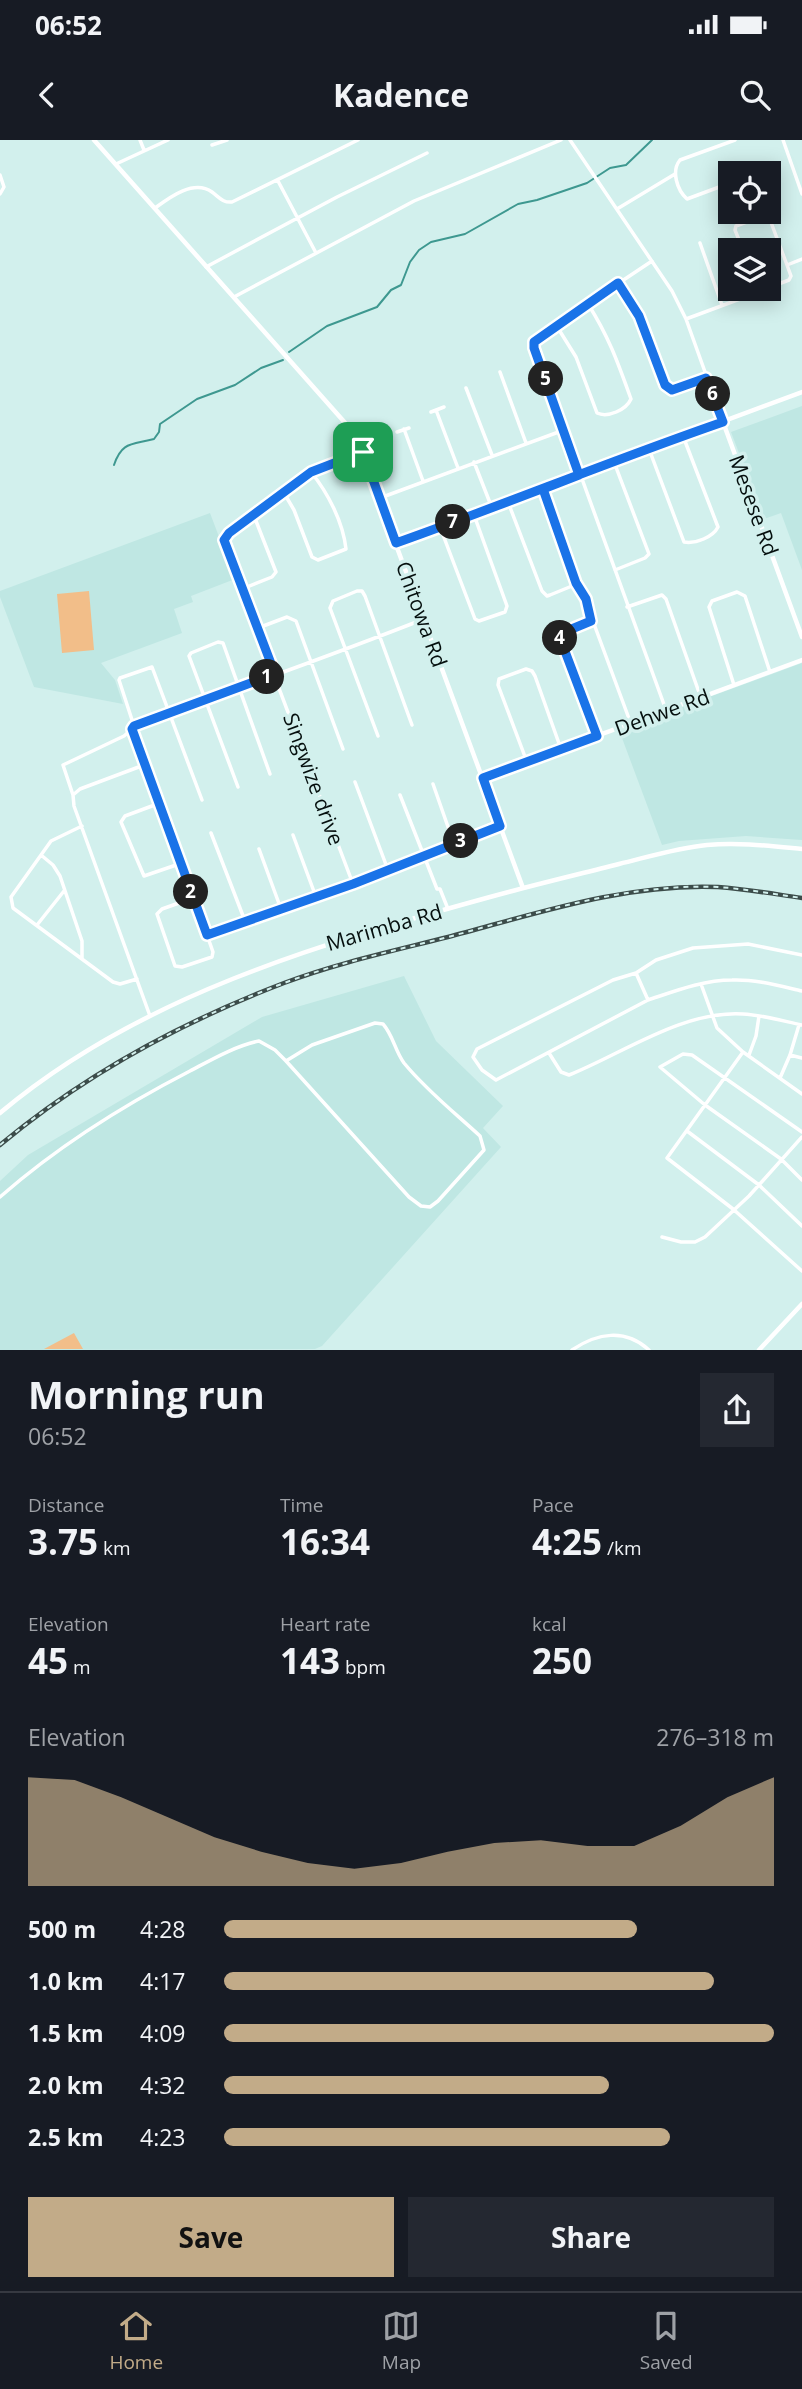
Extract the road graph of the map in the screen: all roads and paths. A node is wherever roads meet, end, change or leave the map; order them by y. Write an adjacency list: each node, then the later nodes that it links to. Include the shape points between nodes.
1 (94, 140): 14 (street, Chitowa Rd)
2 (140, 140): 12 (street)
3 (168, 140): 12 (street)
4 (227, 140): 10 (street)
5 (358, 140): 19 (street)
6 (561, 140): 30 (street, via 414,201)
7 (570, 140): 24 (street, Mesese Rd)
8 (735, 140): 15 (street, via 680,160)
9 (783, 140): 18 (street)
10 (220, 141): 11 (street)
11 (212, 145)
12 (144, 150): 14 (street)
13 (427, 153): 25 (street)
14 (116, 164): 23 (street, Chitowa Rd)
15 (675, 174): 20 (street, via 682,195 690,198); 24 (street)
16 (802, 174): 18 (street)
17 (0, 175): 21 (street, via 4,187)
18 (796, 177): 22 (street)
19 (278, 181): 23 (street, via 229,203 206,189 191,188); 25 (street)
20 (718, 188)
21 (0, 194)
22 (802, 194)
23 (155, 208): 34 (street, Chitowa Rd)
24 (617, 209): 32 (street, Mesese Rd)
25 (298, 219): 30 (street); 34 (street)
26 (738, 238): 27 (street, via 736,226 766,215)
27 (778, 238)
28 (700, 243): 40 (street)
29 (781, 247): 33 (street)
30 (316, 254): 37 (street)
31 (802, 259): 33 (street)
32 (652, 261): 35 (street); 41 (street, Mesese Rd)
33 (788, 265): 36 (street, via 791,275)
34 (206, 267): 37 (street, Chitowa Rd)
35 (618, 283): 39 (street); 44 (street, via 639,316 668,388)
36 (781, 283)
37 (234, 297): 54 (street, Chitowa Rd, via 353,429)
38 (732, 301): 40 (street)
39 (587, 303): 42 (street); 42 (street, via 619,364 631,399 626,407 606,415 597,413 576,357)
40 (722, 305): 41 (street)
41 (686, 319): 44 (street, Mesese Rd)
42 (556, 325): 49 (street, via 533,344)
43 (500, 372): 52 (street)
44 (706, 378): 48 (street, Mesese Rd)
45 (466, 388): 55 (street)
46 (802, 392): 48 (street)
47 (444, 407): 58 (street, via 433,411)
48 (723, 422): 51 (street); 79 (street, Mesese Rd)
49 (564, 430): 52 (street); 60 (street)
50 (397, 432): 61 (street, via 406,428)
51 (683, 436): 53 (street); 53 (street, via 718,527 710,536 684,542)
52 (526, 443): 55 (street)
53 (649, 449): 57 (street)
54 (363, 452): 59 (street); 64 (street, Chitowa Rd)
55 (492, 455): 56 (street)
56 (474, 462): 58 (street); 66 (street)
57 (614, 462): 60 (street); 71 (street, via 649,554)
58 (458, 468): 61 (street)
59 (311, 472): 63 (street); 63 (street, via 325,492 346,549 318,560 312,557)
60 (579, 475): 62 (street); 71 (street)
61 (423, 481): 64 (street)
62 (543, 489): 65 (street); 72 (street)
63 (284, 493): 67 (street)
64 (380, 498): 70 (street, Chitowa Rd)
65 (508, 502): 66 (street); 72 (street, via 544,594 550,596)
66 (492, 508): 68 (street)
67 (254, 515): 73 (street, Singwize drive, via 224,543); 73 (street, via 276,572)
68 (474, 515): 69 (street); 69 (street, via 507,606 505,612 475,620)
69 (440, 527): 70 (street)
70 (396, 543): 75 (street, Chitowa Rd)
71 (615, 570): 74 (street)
72 (576, 583): 76 (street)
73 (242, 589): 77 (street, Singwize drive)
74 (627, 607): 87 (street, via 662,595 666,599); 89 (street)
75 (424, 619): 78 (street); 101 (street, Chitowa Rd)
76 (591, 621): 91 (street); 95 (street, via 560,638)
77 (258, 628): 82 (street, via 293,618); 84 (street, Singwize drive)
78 (380, 636): 80 (street); 80 (street, via 363,592 337,598 330,608); 92 (street)
79 (802, 637)
80 (346, 650): 82 (street); 94 (street)
81 (802, 660): 83 (street, Dehwe Rd)
82 (310, 661): 84 (street); 96 (street)
83 (770, 672): 85 (street, Dehwe Rd); 85 (street, via 744,594 712,601 709,611)
84 (275, 674): 86 (street); 120 (street, Singwize drive)
85 (734, 685): 87 (street, Dehwe Rd)
86 (239, 687): 88 (street); 88 (street, via 223,643 218,642 189,656); 100 (street)
87 (701, 698): 89 (street, Dehwe Rd)
88 (205, 700): 90 (street); 104 (street)
89 (666, 710): 91 (street, Dehwe Rd)
90 (170, 713): 93 (street); 93 (street, via 152,667 120,678); 107 (street)
91 (631, 723): 95 (street, Dehwe Rd)
92 (412, 725)
93 (133, 727): 99 (street); 105 (street, via 124,736 63,765)
94 (378, 736)
95 (597, 736): 97 (street, Dehwe Rd)
96 (343, 749)
97 (561, 749): 98 (street, Dehwe Rd); 98 (street, via 535,676 526,669 499,680 498,685)
98 (527, 762): 101 (street, Dehwe Rd)
99 (144, 765): 105 (street); 108 (street)
100 (270, 774)
101 (483, 778): 110 (street, Chitowa Rd)
102 (355, 782): 119 (street)
103 (433, 784): 113 (street)
104 (238, 787)
105 (73, 795): 109 (street)
106 (400, 795): 117 (street)
107 (202, 800)
108 (160, 803): 118 (street); 118 (street, via 125,816 121,822 144,876)
109 (82, 826): 116 (street, via 55,838); 133 (street)
110 (500, 826): 113 (street); 121 (street, Chitowa Rd)
111 (211, 833): 127 (street)
112 (293, 835): 123 (street)
113 (454, 844): 117 (street)
114 (259, 849): 125 (street)
115 (802, 849): 121 (street, Marimba Rd, via 707,845)
116 (41, 855): 122 (street, via 57,870); 128 (street, via 10,899 13,908)
117 (422, 856): 119 (street); 126 (street)
118 (182, 863): 124 (street)
119 (387, 870): 120 (street)
120 (353, 884): 123 (street)
121 (523, 888): 126 (street, Marimba Rd)
122 (64, 891): 128 (street); 131 (street, via 82,941)
123 (316, 897): 125 (street)
124 (193, 898): 129 (street); 129 (street, via 157,914 175,965 212,957)
125 (281, 909): 127 (street)
126 (448, 909): 138 (street, Marimba Rd, via 270,964)
127 (245, 921): 129 (street)
128 (37, 925): 131 (street)
129 (207, 935)
130 (802, 955): 132 (street, via 752,944 700,947 656,960)
131 (82, 959): 133 (street, via 117,984)
132 (636, 973): 136 (street); 141 (street, via 613,980 477,1049 473,1057 494,1080)
133 (137, 979): 138 (street)
134 (701, 984): 135 (street, via 741,980); 136 (street); 139 (street)
135 (802, 991)
136 (648, 1000): 141 (street)
137 (759, 1016): 139 (street); 140 (street); 143 (street)
138 (150, 1017): 151 (street, Marimba Rd, via 65,1064)
139 (711, 1017): 141 (street, via 648,1036 569,1075 561,1072); 142 (street)
140 (800, 1025): 144 (street)
141 (548, 1052)
142 (743, 1052): 143 (street); 147 (street)
143 (749, 1055): 148 (street)
144 (790, 1055): 145 (street); 148 (street)
145 (802, 1058)
146 (286, 1061): 146 (street, via 421,1206 433,1206 484,1150 480,1136 412,1073 383,1024 312,1045); 157 (street, via 259,1041 210,1060 71,1141)
147 (725, 1078): 150 (street); 150 (street, via 689,1054 660,1066); 153 (street)
148 (780, 1078): 149 (street)
149 (802, 1094)
150 (705, 1105): 152 (street); 154 (street)
151 (0, 1113)
152 (687, 1131): 156 (street); 158 (street, via 667,1158)
153 (802, 1135): 154 (street)
154 (781, 1159): 155 (street); 156 (street)
155 (802, 1180)
156 (759, 1185): 158 (street); 159 (street)
157 (0, 1197)
158 (733, 1209): 160 (street, via 695,1242); 161 (street)
159 (802, 1226)
160 (662, 1237)
161 (802, 1272)
162 (802, 1304): 165 (street)
163 (572, 1349): 164 (street, via 607,1335 635,1339)
164 (649, 1349)
165 (759, 1349)

